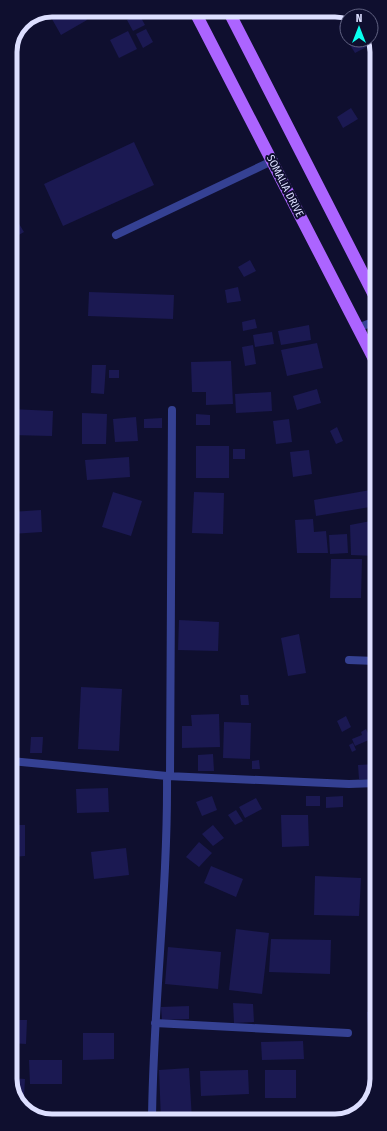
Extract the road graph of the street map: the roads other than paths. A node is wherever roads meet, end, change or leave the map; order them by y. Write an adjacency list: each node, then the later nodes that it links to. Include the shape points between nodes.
1 (198, 17): 3 (main road, SOMALIA DRIVE)
2 (232, 17): 5 (main road)
3 (272, 161): 4 (street); 7 (main road, SOMALIA DRIVE)
4 (116, 235)
5 (370, 287)
6 (370, 323): 7 (street)
7 (357, 328): 8 (main road, SOMALIA DRIVE)
8 (370, 352)
9 (172, 410): 13 (street)
10 (350, 660): 11 (street)
11 (370, 661)
12 (17, 762): 13 (street)
13 (168, 776): 14 (street); 15 (street, via 168,828)
14 (370, 783)
15 (155, 1023): 16 (street); 17 (street)
16 (348, 1033)
17 (152, 1114)

